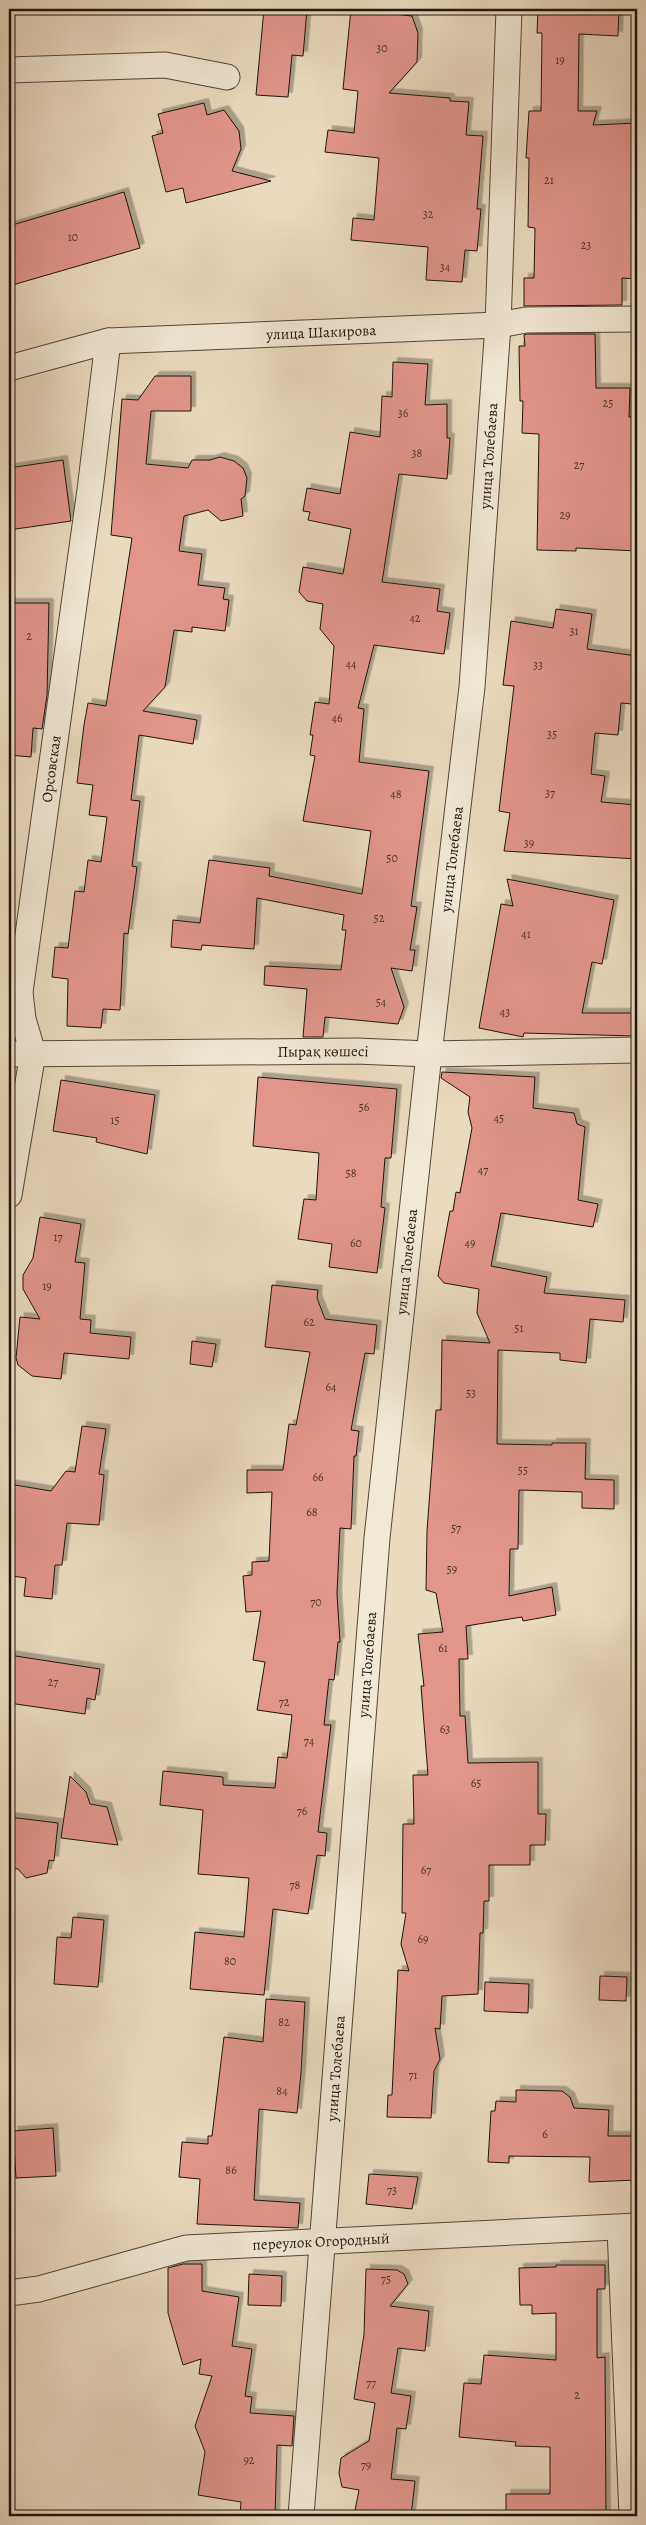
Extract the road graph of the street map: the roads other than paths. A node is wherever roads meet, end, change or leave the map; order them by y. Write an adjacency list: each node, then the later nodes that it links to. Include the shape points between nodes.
1 (509, 9): 5 (street, улица Толебаева)
2 (9, 70): 3 (street, via 165,65)
3 (227, 77)
4 (637, 319): 5 (street, улица Шакирова, via 526,320)
5 (498, 325): 6 (street, улица Шакирова); 10 (street, улица Толебаева, via 472,687)
6 (108, 341): 7 (street, улица Шакирова); 9 (street, Орсовская, via 88,509 20,992 24,1019)
7 (9, 368)
8 (637, 1050): 10 (street, Пырақ көшесі)
9 (21, 1054): 10 (street, Пырақ көшесі, via 356,1051); 11 (street, Орсовская)
10 (429, 1054): 13 (street, улица Толебаева, via 377,1538)
11 (9, 1195)
12 (629, 2227): 13 (street, переулок Огородный); 16 (street)
13 (324, 2240): 14 (street, переулок Огородный, via 186,2248 39,2289); 15 (street, улица Толебаева)
14 (9, 2293)
15 (301, 2516)
16 (632, 2516)

